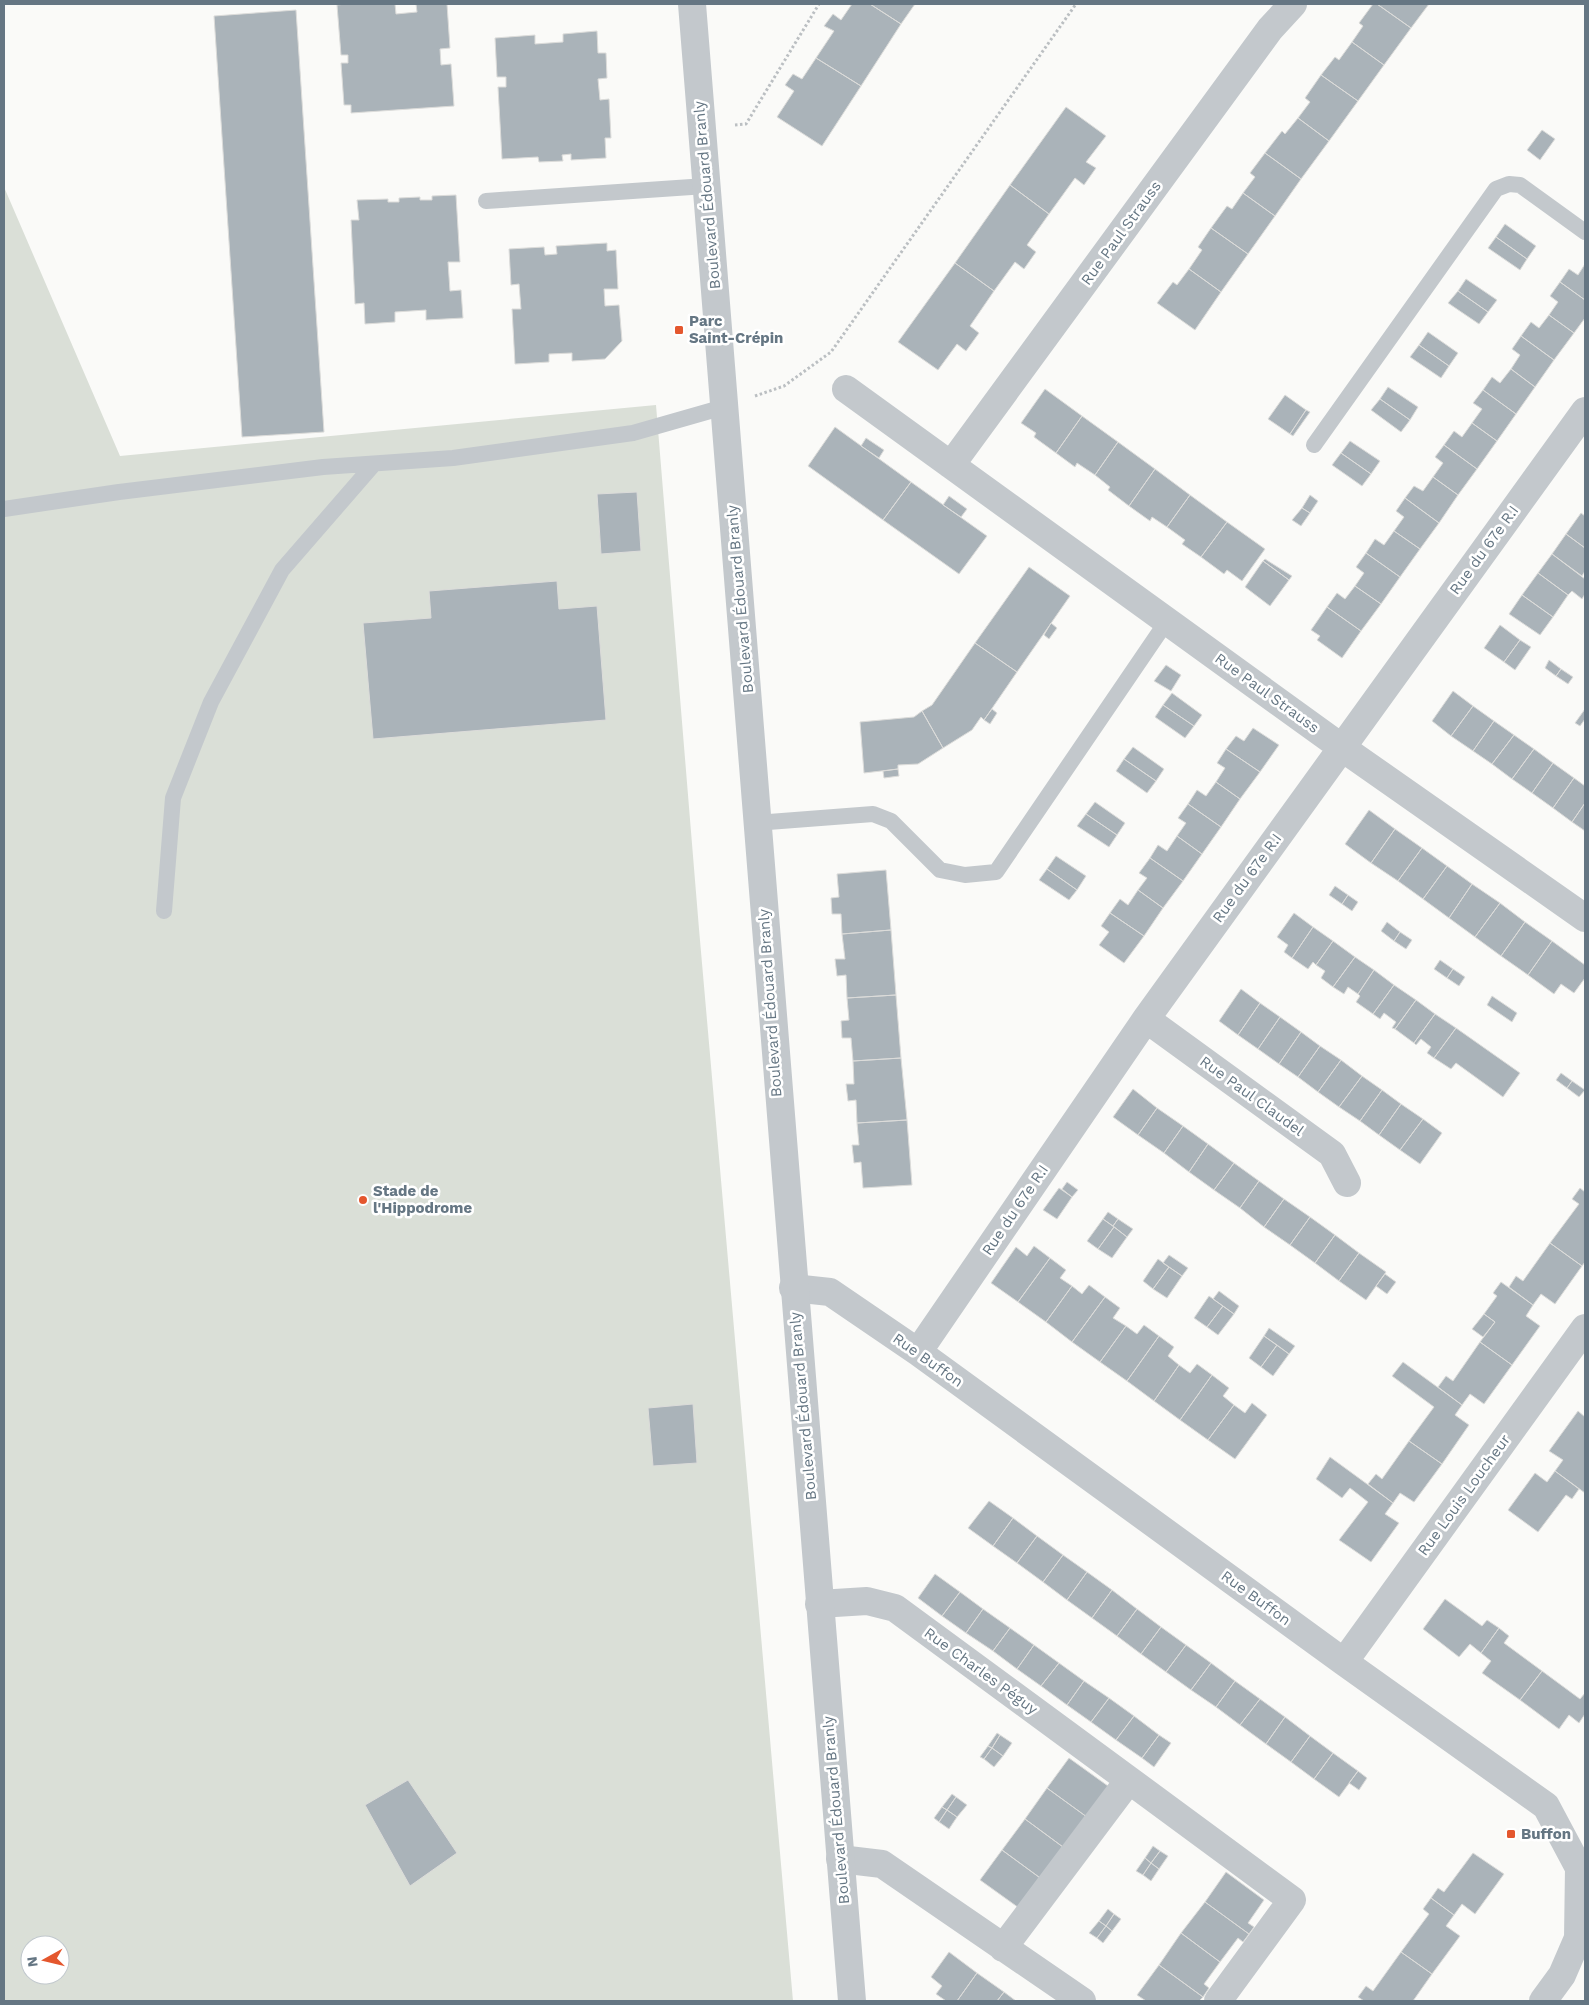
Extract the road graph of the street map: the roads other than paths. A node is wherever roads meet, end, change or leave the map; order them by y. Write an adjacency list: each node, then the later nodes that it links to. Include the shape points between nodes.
1 (692, 4): 3 (street, Boulevard Édouard Branly)
2 (1293, 4): 11 (street, Rue Paul Strauss, via 1270,29)
3 (706, 186): 4 (lane); 7 (street, Boulevard Édouard Branly)
4 (486, 201)
5 (1585, 232): 9 (lane, via 1520,186 1509,184 1496,189)
6 (846, 389): 11 (street, Rue Paul Strauss)
7 (724, 406): 10 (lane, via 633,432 453,458); 15 (street, Boulevard Édouard Branly)
8 (1585, 411): 14 (street, Rue du 67e R.I)
9 (1314, 445)
10 (374, 464): 12 (lane, via 138,489); 16 (lane, via 282,570 212,702 173,798)
11 (951, 465): 13 (street, Rue Paul Strauss)
12 (4, 509)
13 (1167, 621): 14 (street, Rue Paul Strauss); 15 (lane, via 996,872 965,875 940,870 892,821 873,814)
14 (1341, 747): 17 (street, Rue Paul Strauss); 18 (street, Rue du 67e R.I)
15 (756, 823): 20 (street, Boulevard Édouard Branly)
16 (164, 911)
17 (1585, 918)
18 (1146, 1019): 19 (street, Rue Paul Claudel, via 1332,1154); 22 (street, Rue du 67e R.I)
19 (1347, 1183)
20 (793, 1288): 22 (street, Rue Buffon, via 830,1292); 23 (street, Boulevard Édouard Branly)
21 (1585, 1328): 24 (street, Rue Louis Loucheur)
22 (918, 1352): 24 (street, Rue Buffon)
23 (819, 1604): 25 (street, Rue Charles Péguy, via 867,1600 895,1608); 26 (street, Boulevard Édouard Branly)
24 (1344, 1662): 28 (street, Rue Buffon, via 1546,1806 1579,1868)
25 (1129, 1780): 27 (street); 31 (street, Rue Charles Péguy, via 1292,1900)
26 (840, 1859): 27 (street, via 882,1864); 29 (street, Boulevard Édouard Branly)
27 (1003, 1948): 30 (street)
28 (1574, 1978): 32 (street)
29 (852, 2001)
30 (1082, 2001)
31 (1218, 2001)
32 (1543, 2001)

